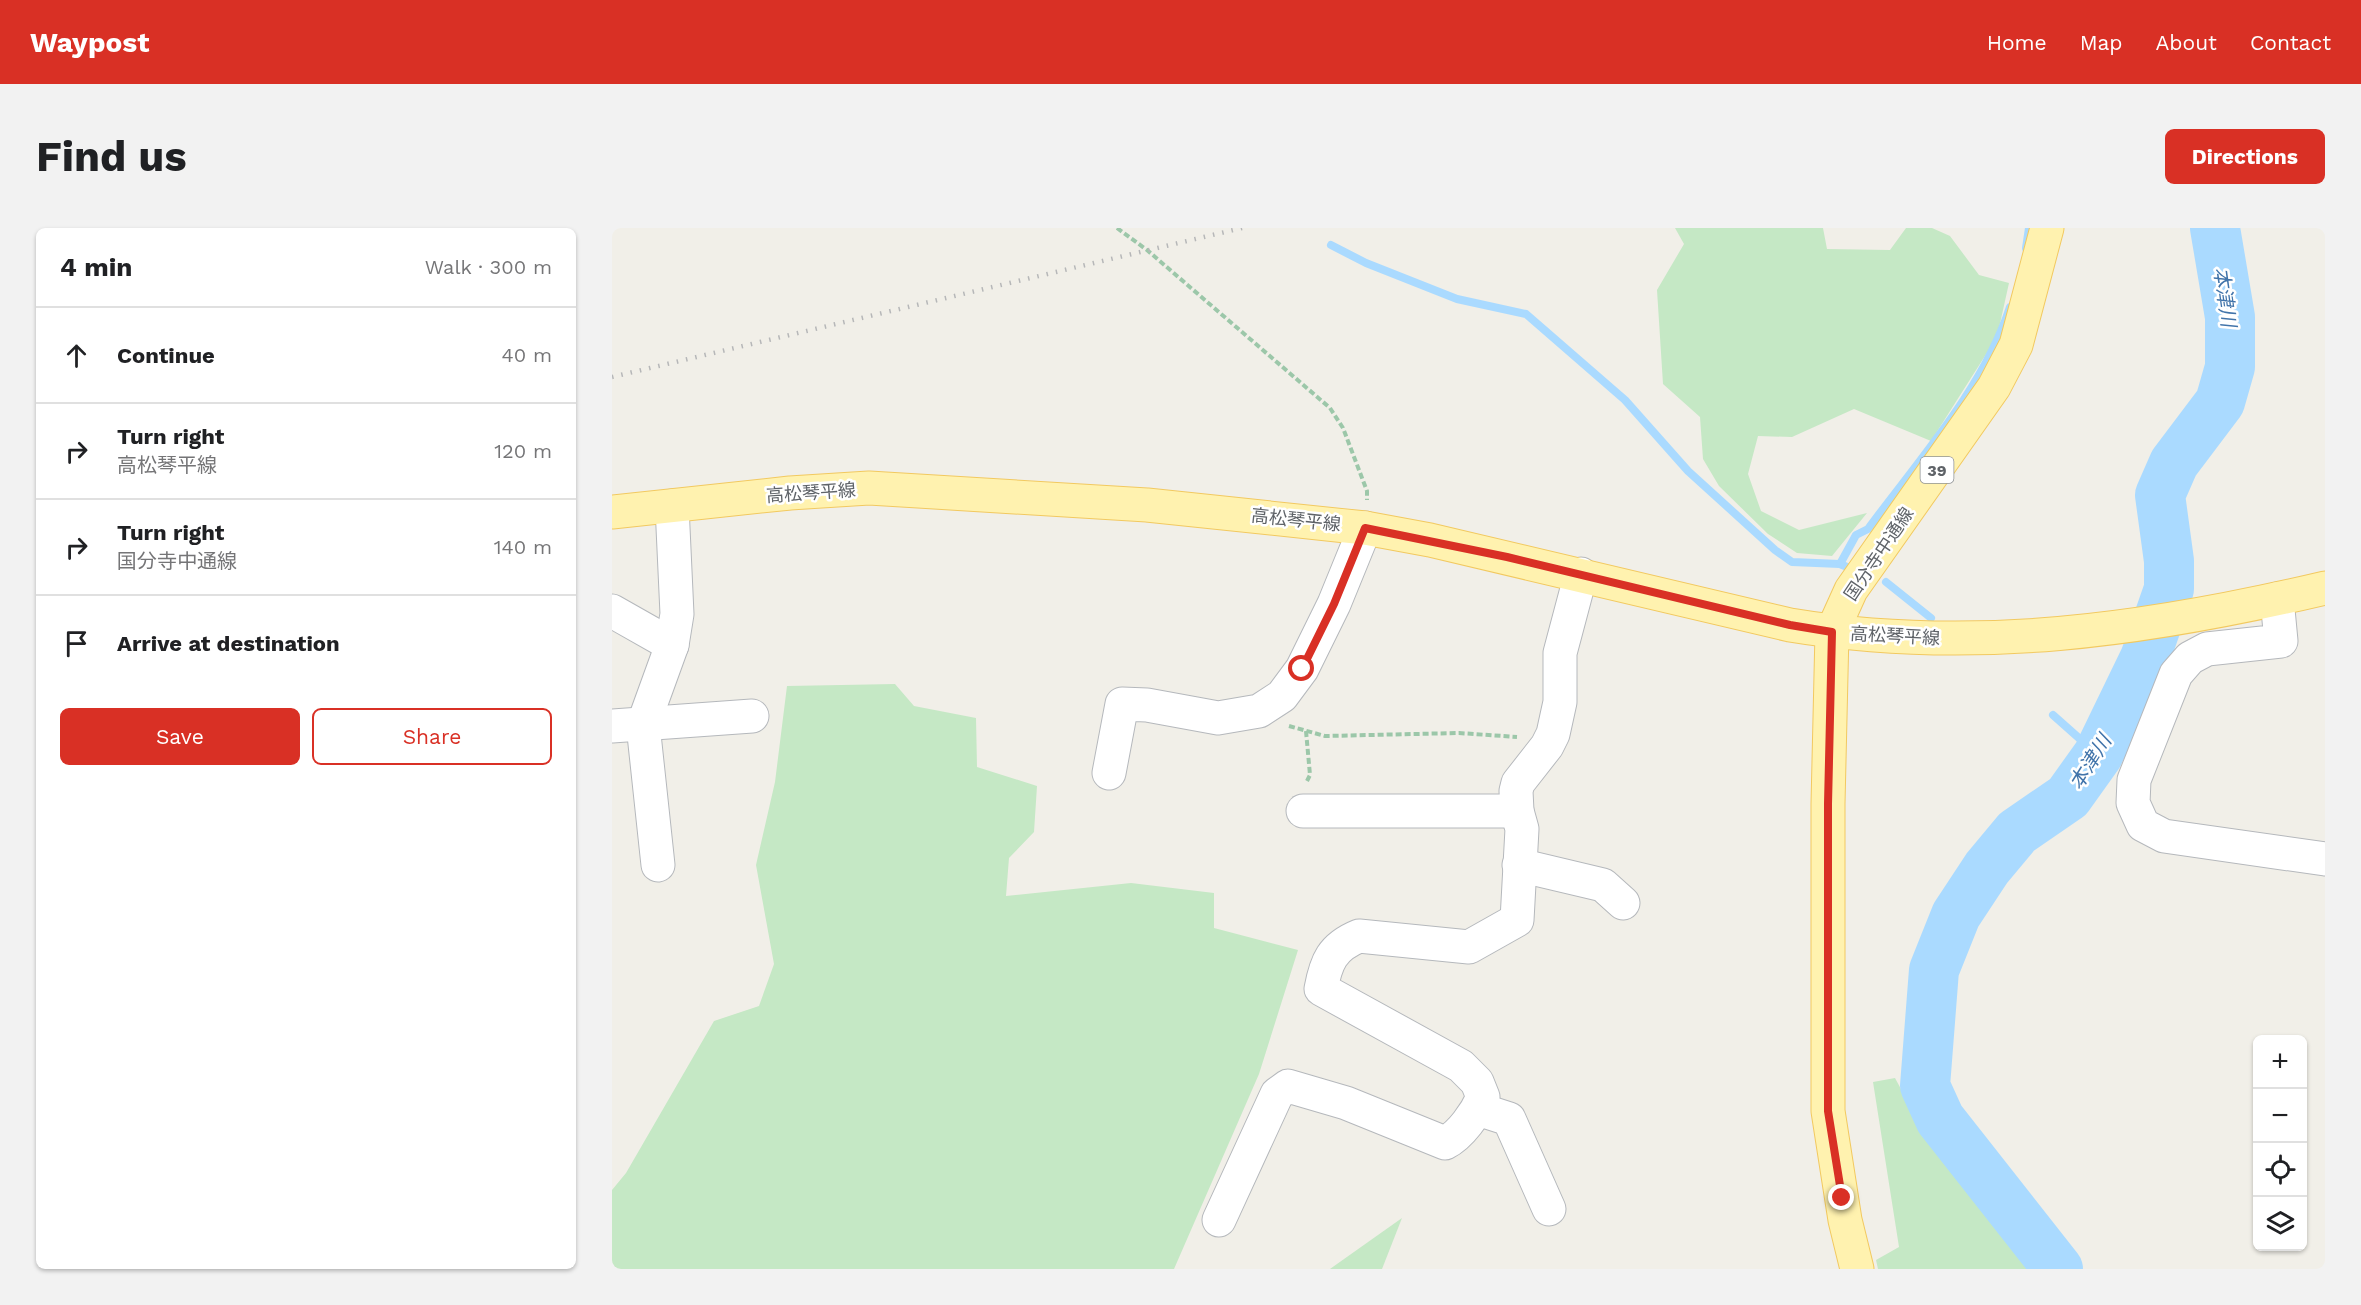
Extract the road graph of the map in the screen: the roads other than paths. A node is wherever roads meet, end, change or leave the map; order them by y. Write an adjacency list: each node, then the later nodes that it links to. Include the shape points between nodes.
1 (2047, 228): 9 (main road, 国分寺中通線 / 39, via 2016,345 1994,387 1851,590)
2 (672, 506): 3 (main road, 高松琴平線); 4 (main road, 高松琴平線, via 801,492 924,490 1147,505); 10 (street, via 677,614)
3 (612, 512)
4 (1365, 528): 5 (main road, 高松琴平線); 13 (street, via 1302,669 1282,696 1258,711 1218,718 1122,704)
5 (1581, 574): 9 (main road, 高松琴平線); 15 (street, via 1560,653 1560,702 1553,734 1518,783)
6 (2325, 588): 7 (main road, 高松琴平線)
7 (2277, 599): 9 (main road, 高松琴平線, via 2123,628 2004,638 1943,639); 16 (street, via 2281,642 2207,649 2190,658 2176,674 2134,780 2133,803 2144,825 2163,836)
8 (612, 611): 10 (street)
9 (1832, 632): 23 (main road, 国分寺中通線 / 39, via 1828,1111)
10 (672, 645): 12 (street)
11 (752, 716): 12 (street)
12 (628, 725): 17 (street)
13 (1109, 773)
14 (1303, 811): 15 (street)
15 (1517, 811): 18 (street, via 1522,829)
16 (2325, 859)
17 (658, 865)
18 (1519, 865): 19 (street, via 1603,885); 20 (street, via 1517,920 1469,947 1359,936 1344,942 1326,962 1321,989 1461,1066 1477,1082 1483,1097)
19 (1623, 903)
20 (1478, 1109): 21 (street, via 1509,1119); 22 (street, via 1445,1143 1346,1103 1288,1086 1277,1094)
21 (1549, 1209)
22 (1219, 1220)
23 (1857, 1269)

